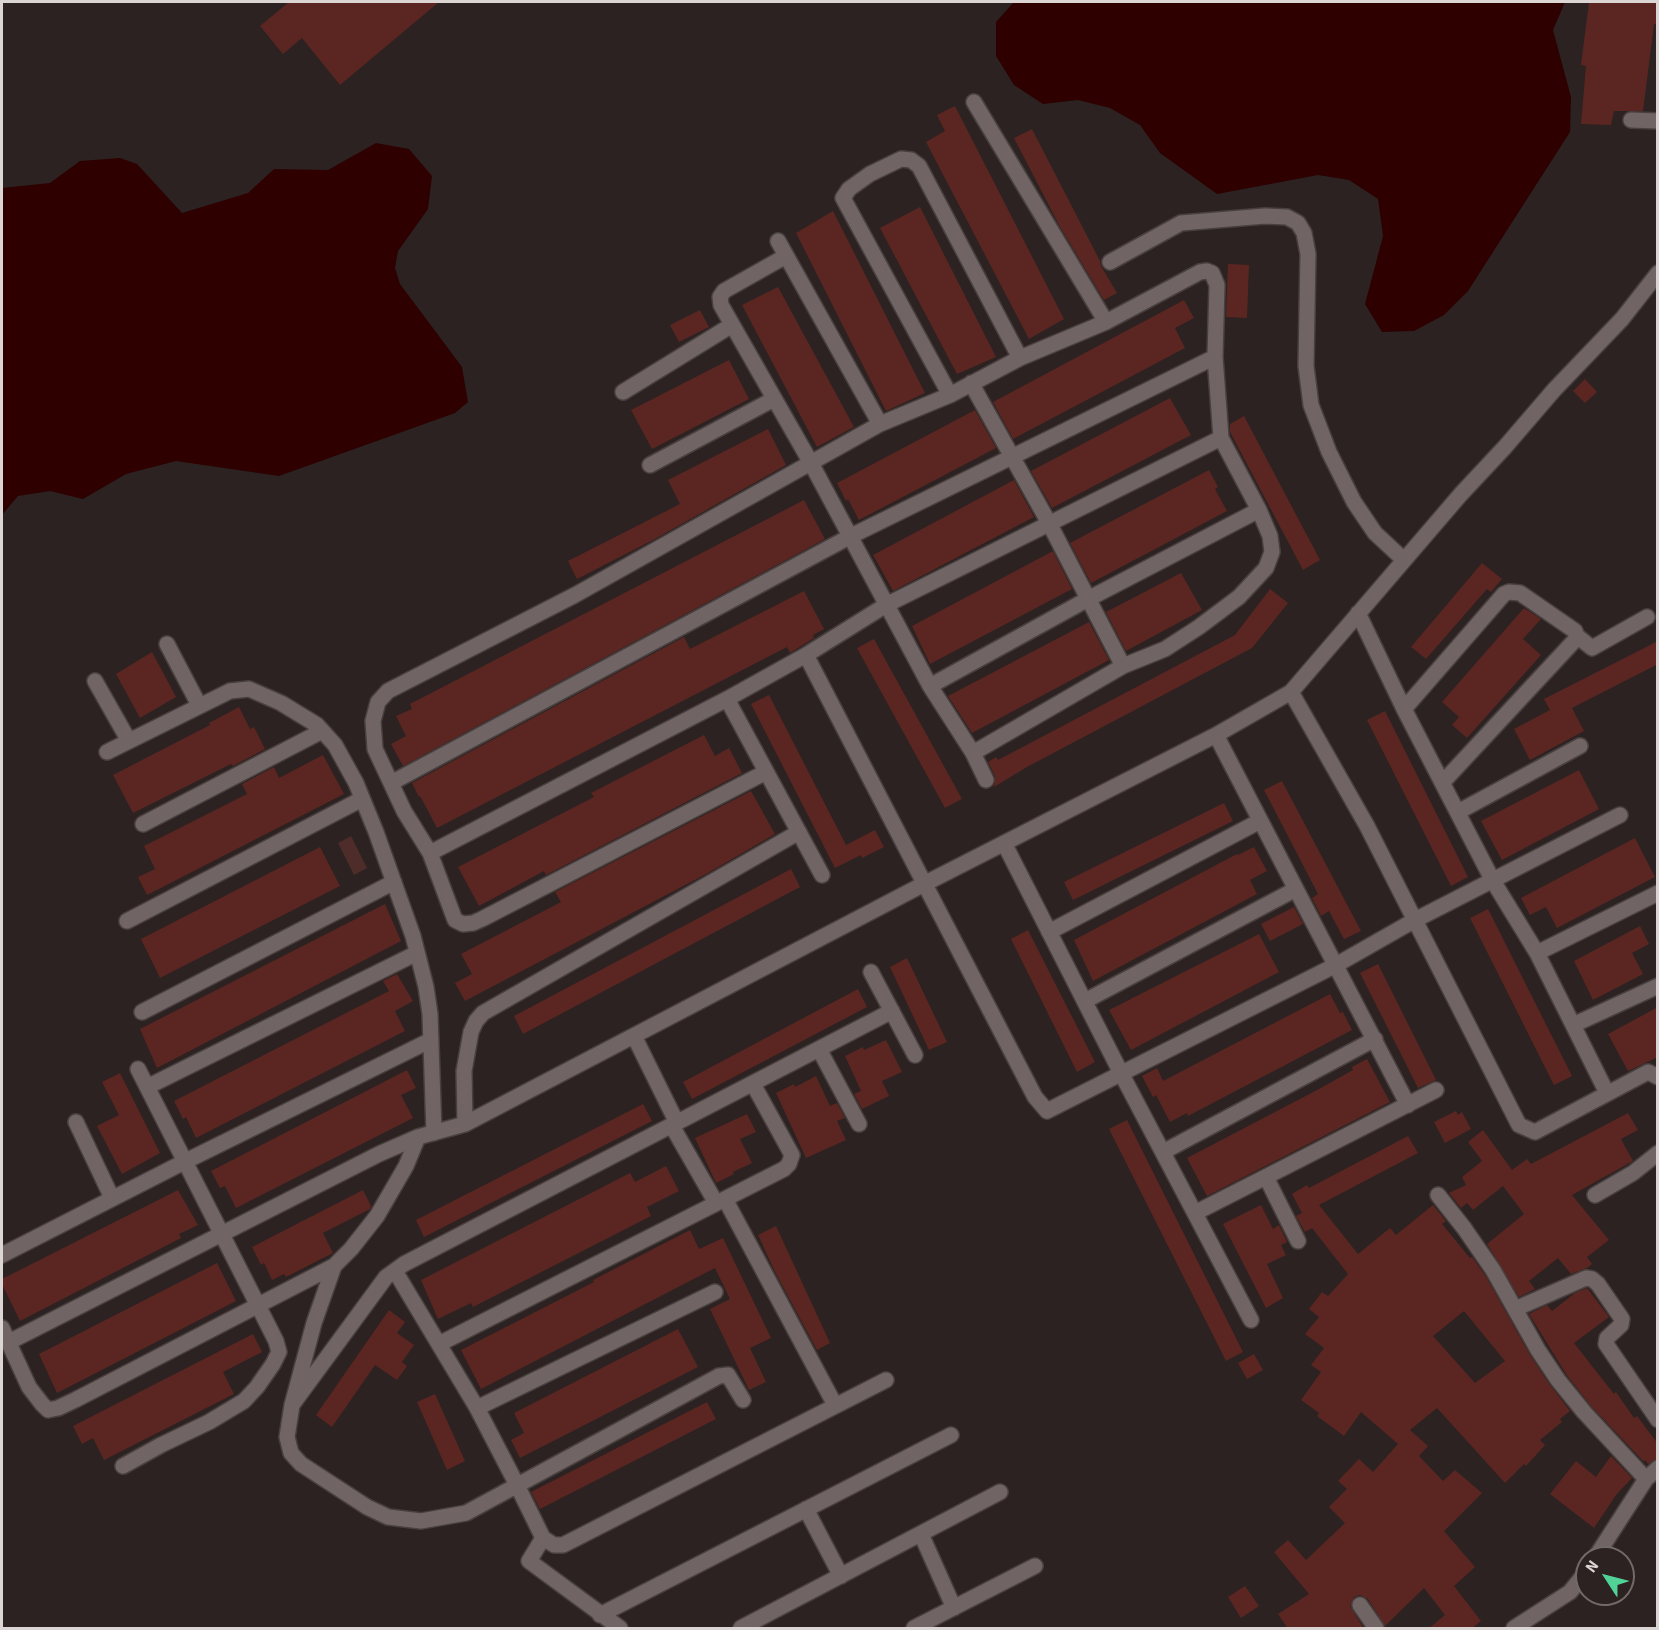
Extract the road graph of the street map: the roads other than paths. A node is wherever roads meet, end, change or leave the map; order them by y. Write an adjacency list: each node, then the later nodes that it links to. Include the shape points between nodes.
1 (974, 102): 8 (street)
2 (1631, 120): 3 (street)
3 (1658, 121)
4 (778, 241): 5 (street)
5 (786, 256): 9 (street, via 724,291 721,305); 16 (street)
6 (1110, 262): 24 (street, via 1181,223 1265,216 1298,223 1308,254 1306,366 1311,405 1354,502 1375,533)
7 (1658, 273): 24 (street, via 1622,319)
8 (1106, 322): 10 (street, via 1206,271 1212,273 1218,285); 11 (street)
9 (732, 325): 13 (street); 15 (street)
10 (1215, 357): 17 (street); 18 (street)
11 (1020, 358): 12 (street); 14 (street, via 919,166 901,159 870,174 843,198)
12 (971, 383): 14 (street); 18 (street)
13 (623, 392)
14 (950, 395): 16 (street)
15 (774, 399): 19 (street); 20 (street)
16 (880, 424): 19 (street)
17 (1221, 438): 21 (street); 22 (street)
18 (1011, 457): 22 (street); 23 (street)
19 (811, 463): 23 (street); 48 (street, via 574,595 388,691 378,702 373,721 375,750)
20 (650, 465)
21 (1259, 510): 25 (street); 32 (street, via 1272,552 1266,567 1239,597 1198,627 1165,649)
22 (1049, 523): 25 (street); 26 (street)
23 (851, 536): 26 (street); 48 (street)
24 (1404, 560): 27 (street)
25 (1088, 599): 32 (street); 34 (street)
26 (886, 605): 31 (street); 34 (street)
27 (1358, 613): 35 (street); 38 (street)
28 (1647, 617): 29 (street, via 1592,648)
29 (1577, 636): 38 (street, via 1520,593 1504,594); 47 (street)
30 (166, 644): 37 (street)
31 (806, 655): 36 (street); 60 (street)
32 (1123, 666): 44 (street)
33 (95, 681): 41 (street)
34 (930, 686): 44 (street)
35 (1291, 692): 40 (street); 63 (street)
36 (727, 699): 45 (street); 56 (street)
37 (199, 705): 39 (street, via 230,691 249,688); 41 (street)
38 (1404, 709): 47 (street)
39 (322, 730): 49 (street, via 335,745); 53 (street)
40 (1216, 735): 52 (street); 55 (street)
41 (129, 741): 43 (street)
42 (1580, 746): 50 (street)
43 (107, 752)
44 (974, 753): 46 (street)
45 (766, 772): 54 (street); 56 (street, via 473,923 455,920)
46 (986, 780)
47 (1443, 782): 50 (street)
48 (391, 783): 56 (street)
49 (362, 799): 59 (street); 64 (street)
50 (1458, 812): 58 (street)
51 (1620, 815): 58 (street)
52 (1260, 821): 61 (street); 65 (street)
53 (143, 824)
54 (799, 832): 57 (street); 89 (street, via 483,1013 471,1032 464,1071)
55 (1004, 843): 60 (street); 65 (street)
56 (430, 853)
57 (822, 875)
58 (1493, 881): 63 (street); 67 (street)
59 (394, 882): 66 (street); 73 (street)
60 (924, 884): 75 (street); 81 (street, via 1035,1097 1047,1111)
61 (1296, 890): 68 (street); 71 (street)
62 (1658, 893): 67 (street)
63 (1415, 920): 68 (street); 86 (street, via 1519,1125 1535,1132)
64 (127, 921)
65 (1049, 932): 71 (street)
66 (417, 953): 76 (street, via 426,987); 84 (street)
67 (1536, 953): 74 (street)
68 (1336, 965): 77 (street); 81 (street)
69 (871, 972): 72 (street)
70 (1658, 986): 74 (street)
71 (1084, 1001): 81 (street)
72 (892, 1011): 78 (street); 79 (street)
73 (142, 1012)
74 (1573, 1025): 86 (street)
75 (634, 1036): 89 (street); 91 (street)
76 (431, 1040): 92 (street); 96 (street)
77 (1375, 1040): 87 (street); 94 (street)
78 (819, 1049): 83 (street); 90 (street)
79 (915, 1055)
80 (138, 1069): 84 (street)
81 (1121, 1073): 94 (street)
82 (1658, 1077): 86 (street, via 1648,1072)
83 (753, 1084): 91 (street); 101 (street, via 792,1160 784,1169)
84 (147, 1087): 96 (street)
85 (1436, 1090): 87 (street)
86 (1607, 1093)
87 (1408, 1105): 97 (street)
88 (76, 1122): 100 (street)
89 (465, 1124): 92 (street)
90 (859, 1124)
91 (675, 1125): 101 (street); 107 (street)
92 (434, 1133): 93 (street)
93 (418, 1137): 103 (street); 106 (street, via 406,1166 376,1216)
94 (1163, 1152): 102 (street)
95 (1658, 1153): 99 (street)
96 (184, 1162): 100 (street); 103 (street)
97 (1266, 1177): 102 (street); 104 (street)
98 (1438, 1195): 110 (street, via 1493,1270)
99 (1595, 1195)
100 (112, 1198): 105 (street)
101 (721, 1201): 114 (street); 118 (street)
102 (1195, 1213): 111 (street)
103 (222, 1234): 109 (street); 113 (street)
104 (1298, 1241)
105 (2, 1255)
106 (334, 1266): 109 (street); 117 (street)
107 (395, 1271): 114 (street); 117 (street, via 386,1277)
108 (715, 1292): 119 (street)
109 (259, 1306): 113 (street, via 48,1410 29,1387); 122 (street, via 279,1352 257,1387 230,1411)
110 (1515, 1309): 120 (street, via 1586,1278 1592,1279 1622,1319 1606,1344); 124 (street, via 1558,1380)
111 (1251, 1320)
112 (2, 1328): 113 (street)
113 (9, 1342)
114 (439, 1344): 119 (street)
115 (886, 1380): 118 (street)
116 (743, 1400): 125 (street, via 728,1375 719,1376)
117 (292, 1405): 125 (street, via 287,1437 291,1453 301,1464 388,1517 421,1521 466,1513)
118 (835, 1405): 129 (street, via 563,1545)
119 (477, 1408): 125 (street)
120 (1658, 1420)
121 (951, 1435): 127 (street)
122 (123, 1466)
123 (1658, 1468): 124 (street)
124 (1646, 1479): 130 (street)
125 (517, 1485): 129 (street)
126 (1000, 1492): 128 (street)
127 (806, 1509): 132 (street); 136 (street)
128 (921, 1534): 132 (street); 135 (street)
129 (543, 1538): 136 (street, via 529,1560)
130 (1603, 1546)
131 (1035, 1566): 135 (street)
132 (841, 1576): 138 (street)
133 (1575, 1586): 141 (street)
134 (1360, 1605): 140 (street)
135 (954, 1608): 139 (street)
136 (600, 1615): 137 (street)
137 (620, 1629)
138 (741, 1629)
139 (914, 1629)
140 (1376, 1629)
141 (1514, 1629)

